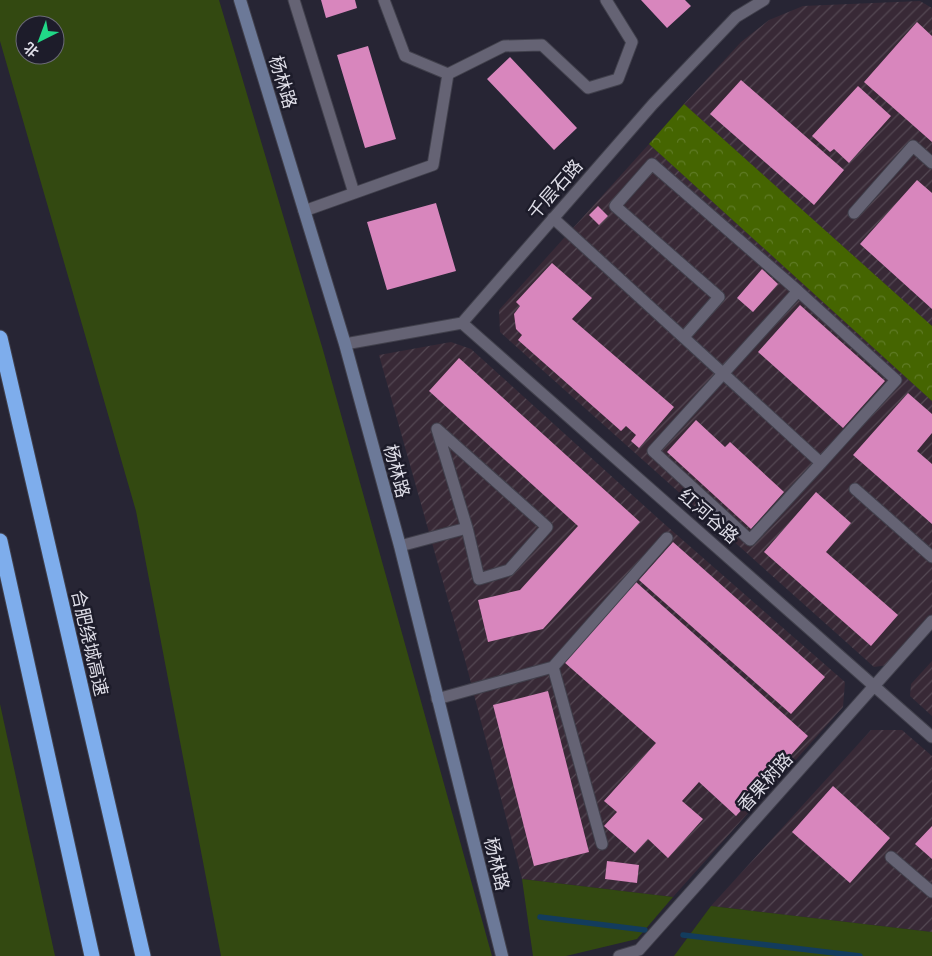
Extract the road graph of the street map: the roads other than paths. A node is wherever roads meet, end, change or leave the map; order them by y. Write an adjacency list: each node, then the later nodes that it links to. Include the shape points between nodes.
1 (240, 0): 9 (street, 杨林路)
2 (294, 0): 8 (lane)
3 (384, 0): 6 (lane, via 405,56)
4 (606, 0): 6 (lane, via 632,42 618,79 588,88 542,45 504,46)
5 (764, 0): 11 (lane, 千层石路, via 736,17 653,104)
6 (448, 74): 8 (lane, via 433,165)
7 (932, 163): 10 (lane, via 913,146)
8 (354, 193): 9 (lane)
9 (304, 211): 16 (street, 杨林路)
10 (854, 213)
11 (553, 218): 13 (lane, 千层石路); 15 (lane)
12 (798, 291): 15 (lane, via 652,164 615,206 719,297); 17 (lane); 18 (lane, via 896,380)
13 (462, 323): 16 (lane); 27 (lane, 红河谷路)
14 (0, 338): 35 (highway, 合肥绕城高速)
15 (684, 338): 17 (lane)
16 (345, 344): 23 (street, 杨林路)
17 (723, 374): 18 (lane); 18 (lane, via 652,451 750,540)
18 (820, 463)
19 (855, 489): 24 (lane)
20 (467, 528): 20 (lane, via 479,579 509,570 547,527 438,429); 23 (lane)
21 (666, 538): 26 (lane)
22 (0, 541): 34 (highway)
23 (400, 546): 28 (street, 杨林路)
24 (932, 557)
25 (932, 621): 27 (lane, 香果树路)
26 (553, 667): 28 (lane); 30 (lane)
27 (874, 685): 29 (lane, 红河谷路); 33 (lane, 香果树路)
28 (437, 699): 36 (street, 杨林路)
29 (932, 737)
30 (602, 844)
31 (891, 857): 32 (lane)
32 (932, 892)
33 (639, 953): 37 (lane, 香果树路)
34 (92, 956)
35 (143, 956)
36 (502, 956)
37 (619, 956)

